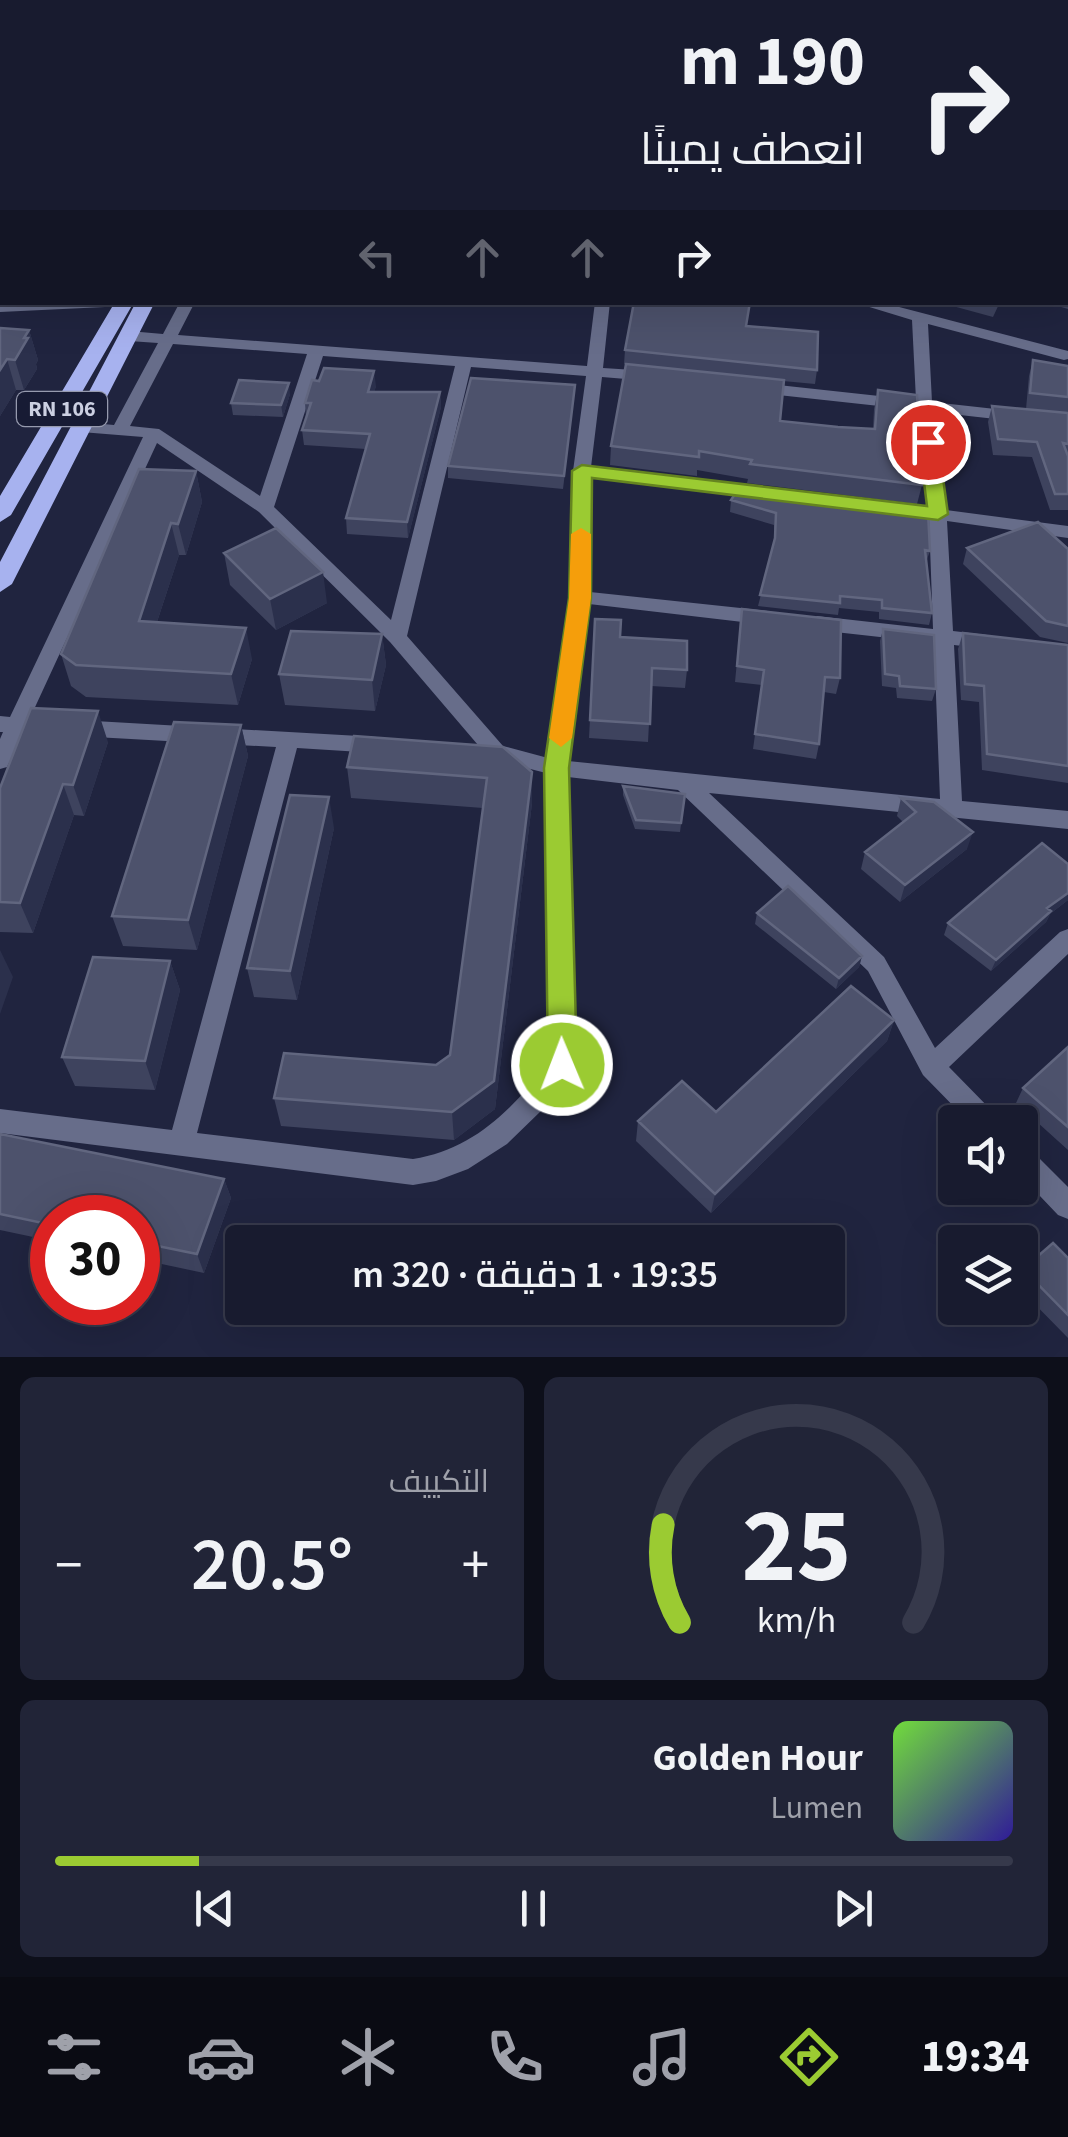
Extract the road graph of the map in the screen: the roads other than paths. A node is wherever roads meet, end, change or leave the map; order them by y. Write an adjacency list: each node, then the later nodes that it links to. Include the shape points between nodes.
1 (26, 305): 7 (street)
2 (123, 305): 27 (main road, RN 106)
3 (143, 305): 9 (main road)
4 (186, 305): 10 (street)
5 (603, 305): 14 (street)
6 (871, 305): 8 (street)
7 (0, 306)
8 (920, 319): 12 (street); 17 (street)
9 (129, 336): 10 (street); 19 (main road)
10 (169, 340): 11 (street); 20 (street)
11 (316, 352): 13 (street); 25 (street)
12 (1067, 352)
13 (464, 362): 14 (street); 32 (street)
14 (594, 370): 15 (street); 22 (street)
15 (671, 379)
16 (749, 387): 17 (street)
17 (924, 406): 18 (street); 26 (street)
18 (1068, 422)
19 (81, 428): 20 (street); 29 (main road)
20 (118, 432): 21 (street)
21 (153, 433): 25 (street); 34 (street)
22 (582, 471): 23 (street); 30 (street)
23 (780, 494)
24 (878, 506): 26 (street)
25 (265, 508): 32 (street)
26 (938, 514): 28 (street); 31 (street)
27 (0, 515)
28 (1068, 532)
29 (0, 584)
30 (580, 598): 31 (street); 40 (street)
31 (942, 636): 33 (street); 42 (street)
32 (397, 637): 38 (street)
33 (1014, 645)
34 (9, 724): 35 (street); 39 (street)
35 (288, 741): 36 (street); 48 (street)
36 (401, 746)
37 (457, 749): 38 (street)
38 (495, 751): 40 (street)
39 (0, 761)
40 (556, 768): 41 (street); 48 (street, via 562,1065 541,1094 481,1150 441,1170)
41 (684, 782): 42 (street); 45 (street, via 876,964)
42 (951, 806): 43 (street)
43 (1068, 820)
44 (1068, 939): 45 (street)
45 (932, 1067): 46 (street)
46 (969, 1105)
47 (0, 1122): 48 (street)
48 (180, 1144)
49 (1038, 1175): 50 (street)
50 (1068, 1206)

